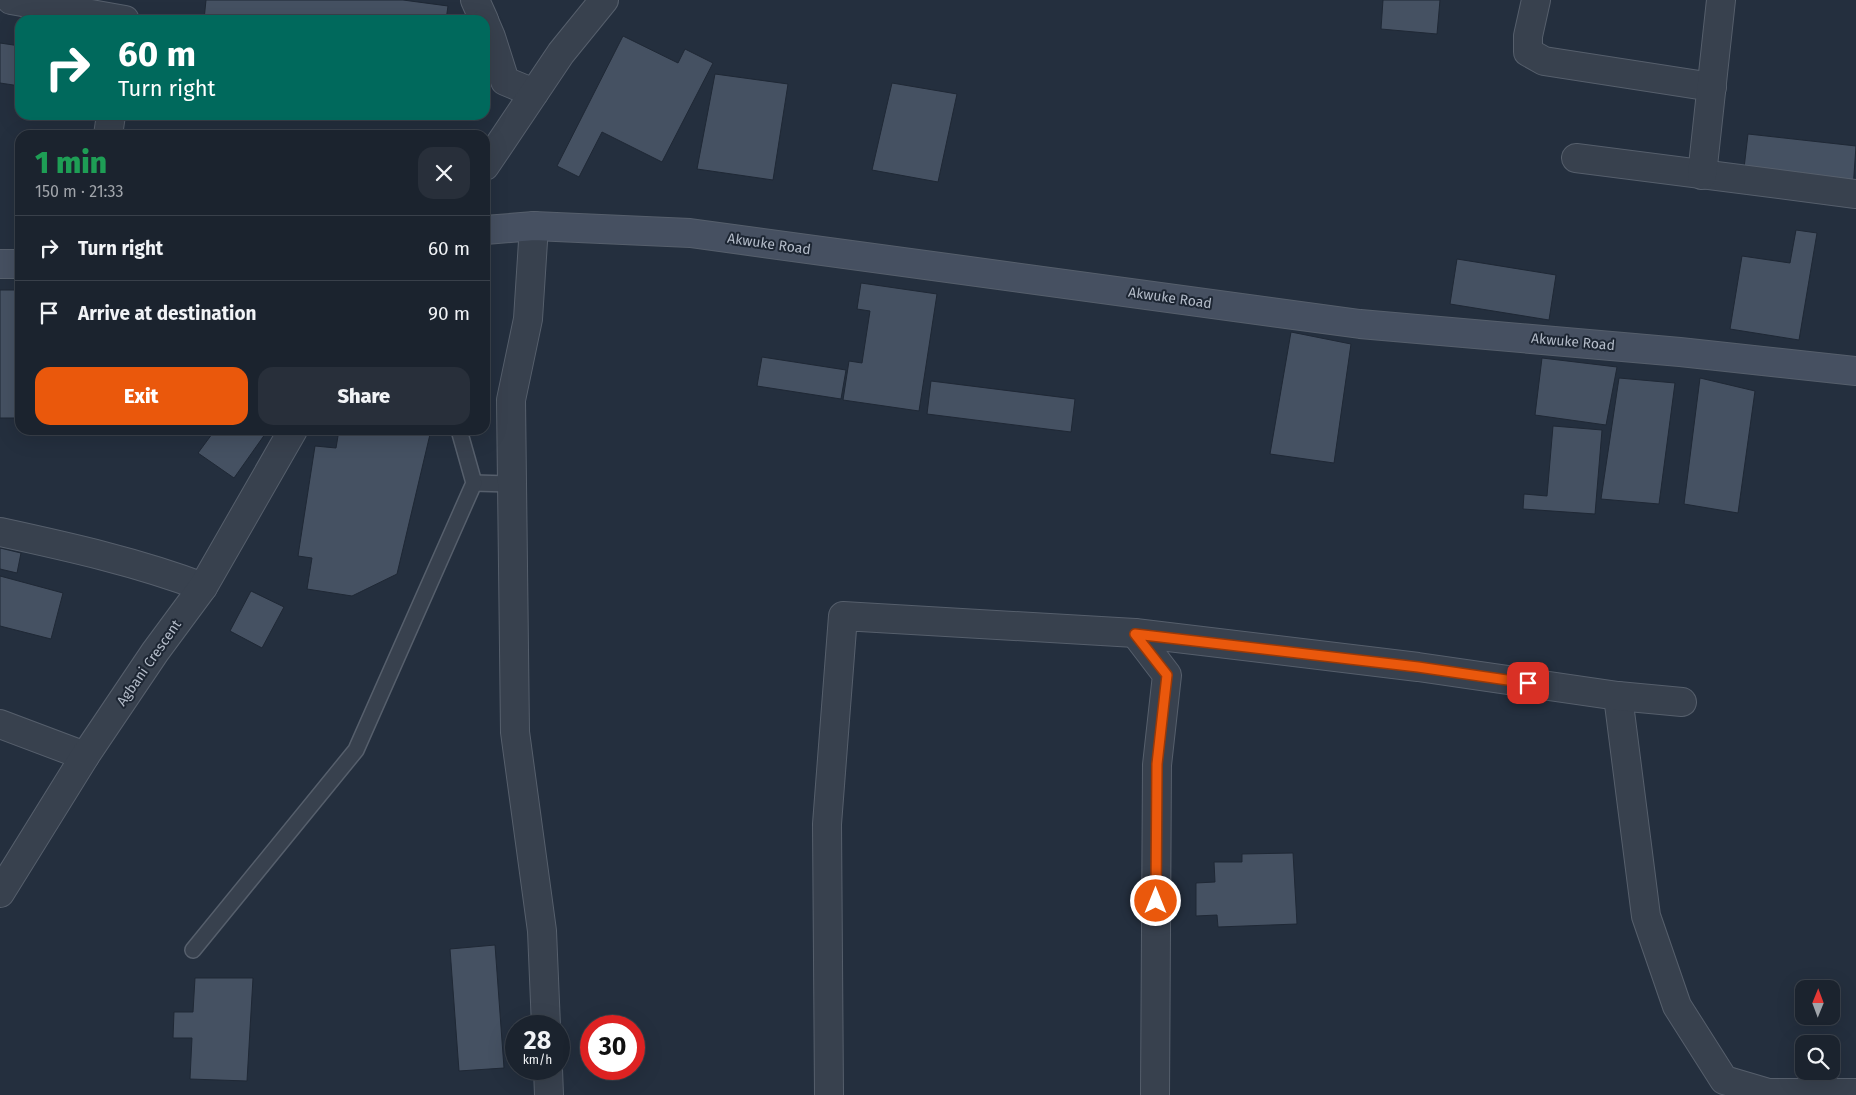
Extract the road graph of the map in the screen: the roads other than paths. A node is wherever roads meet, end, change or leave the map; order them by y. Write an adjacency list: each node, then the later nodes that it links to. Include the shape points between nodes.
1 (10, 0): 7 (street)
2 (127, 0): 8 (street)
3 (475, 0): 9 (street)
4 (604, 0): 12 (street)
5 (1536, 0): 11 (street, via 1528,52 1544,61)
6 (1721, 0): 11 (street)
7 (96, 15)
8 (126, 15)
9 (481, 15)
10 (490, 35): 12 (street, via 505,81)
11 (1712, 86): 15 (street)
12 (534, 93): 14 (street)
13 (1576, 158): 15 (street)
14 (490, 159)
15 (1702, 175): 16 (street)
16 (1856, 194)
17 (534, 226): 18 (main road, Akwuke Road); 21 (main road, Akwuke Road, via 690,233 1360,324); 25 (street, via 528,319 511,400)
18 (490, 230)
19 (0, 264): 20 (main road)
20 (15, 264)
21 (1856, 371)
22 (290, 435): 27 (street, Agbani Crescent)
23 (460, 435): 24 (lane)
24 (474, 483): 25 (lane); 34 (lane, via 356,750)
25 (513, 484): 35 (street, via 516,732 542,931)
26 (0, 532): 27 (street, via 113,557)
27 (203, 587): 32 (street, Agbani Crescent)
28 (1135, 634): 29 (street, via 1418,667); 39 (street, via 843,616 827,824); 40 (street, via 1167,675 1157,764)
29 (1618, 696): 30 (street); 37 (street, via 1646,916 1677,1006 1724,1080 1768,1093)
30 (1682, 702)
31 (0, 724): 32 (street)
32 (86, 756): 33 (street, Agbani Crescent)
33 (0, 893)
34 (192, 950)
35 (546, 1015)
36 (548, 1080): 38 (street)
37 (1856, 1093)
38 (549, 1095)
39 (829, 1095)
40 (1155, 1095)

